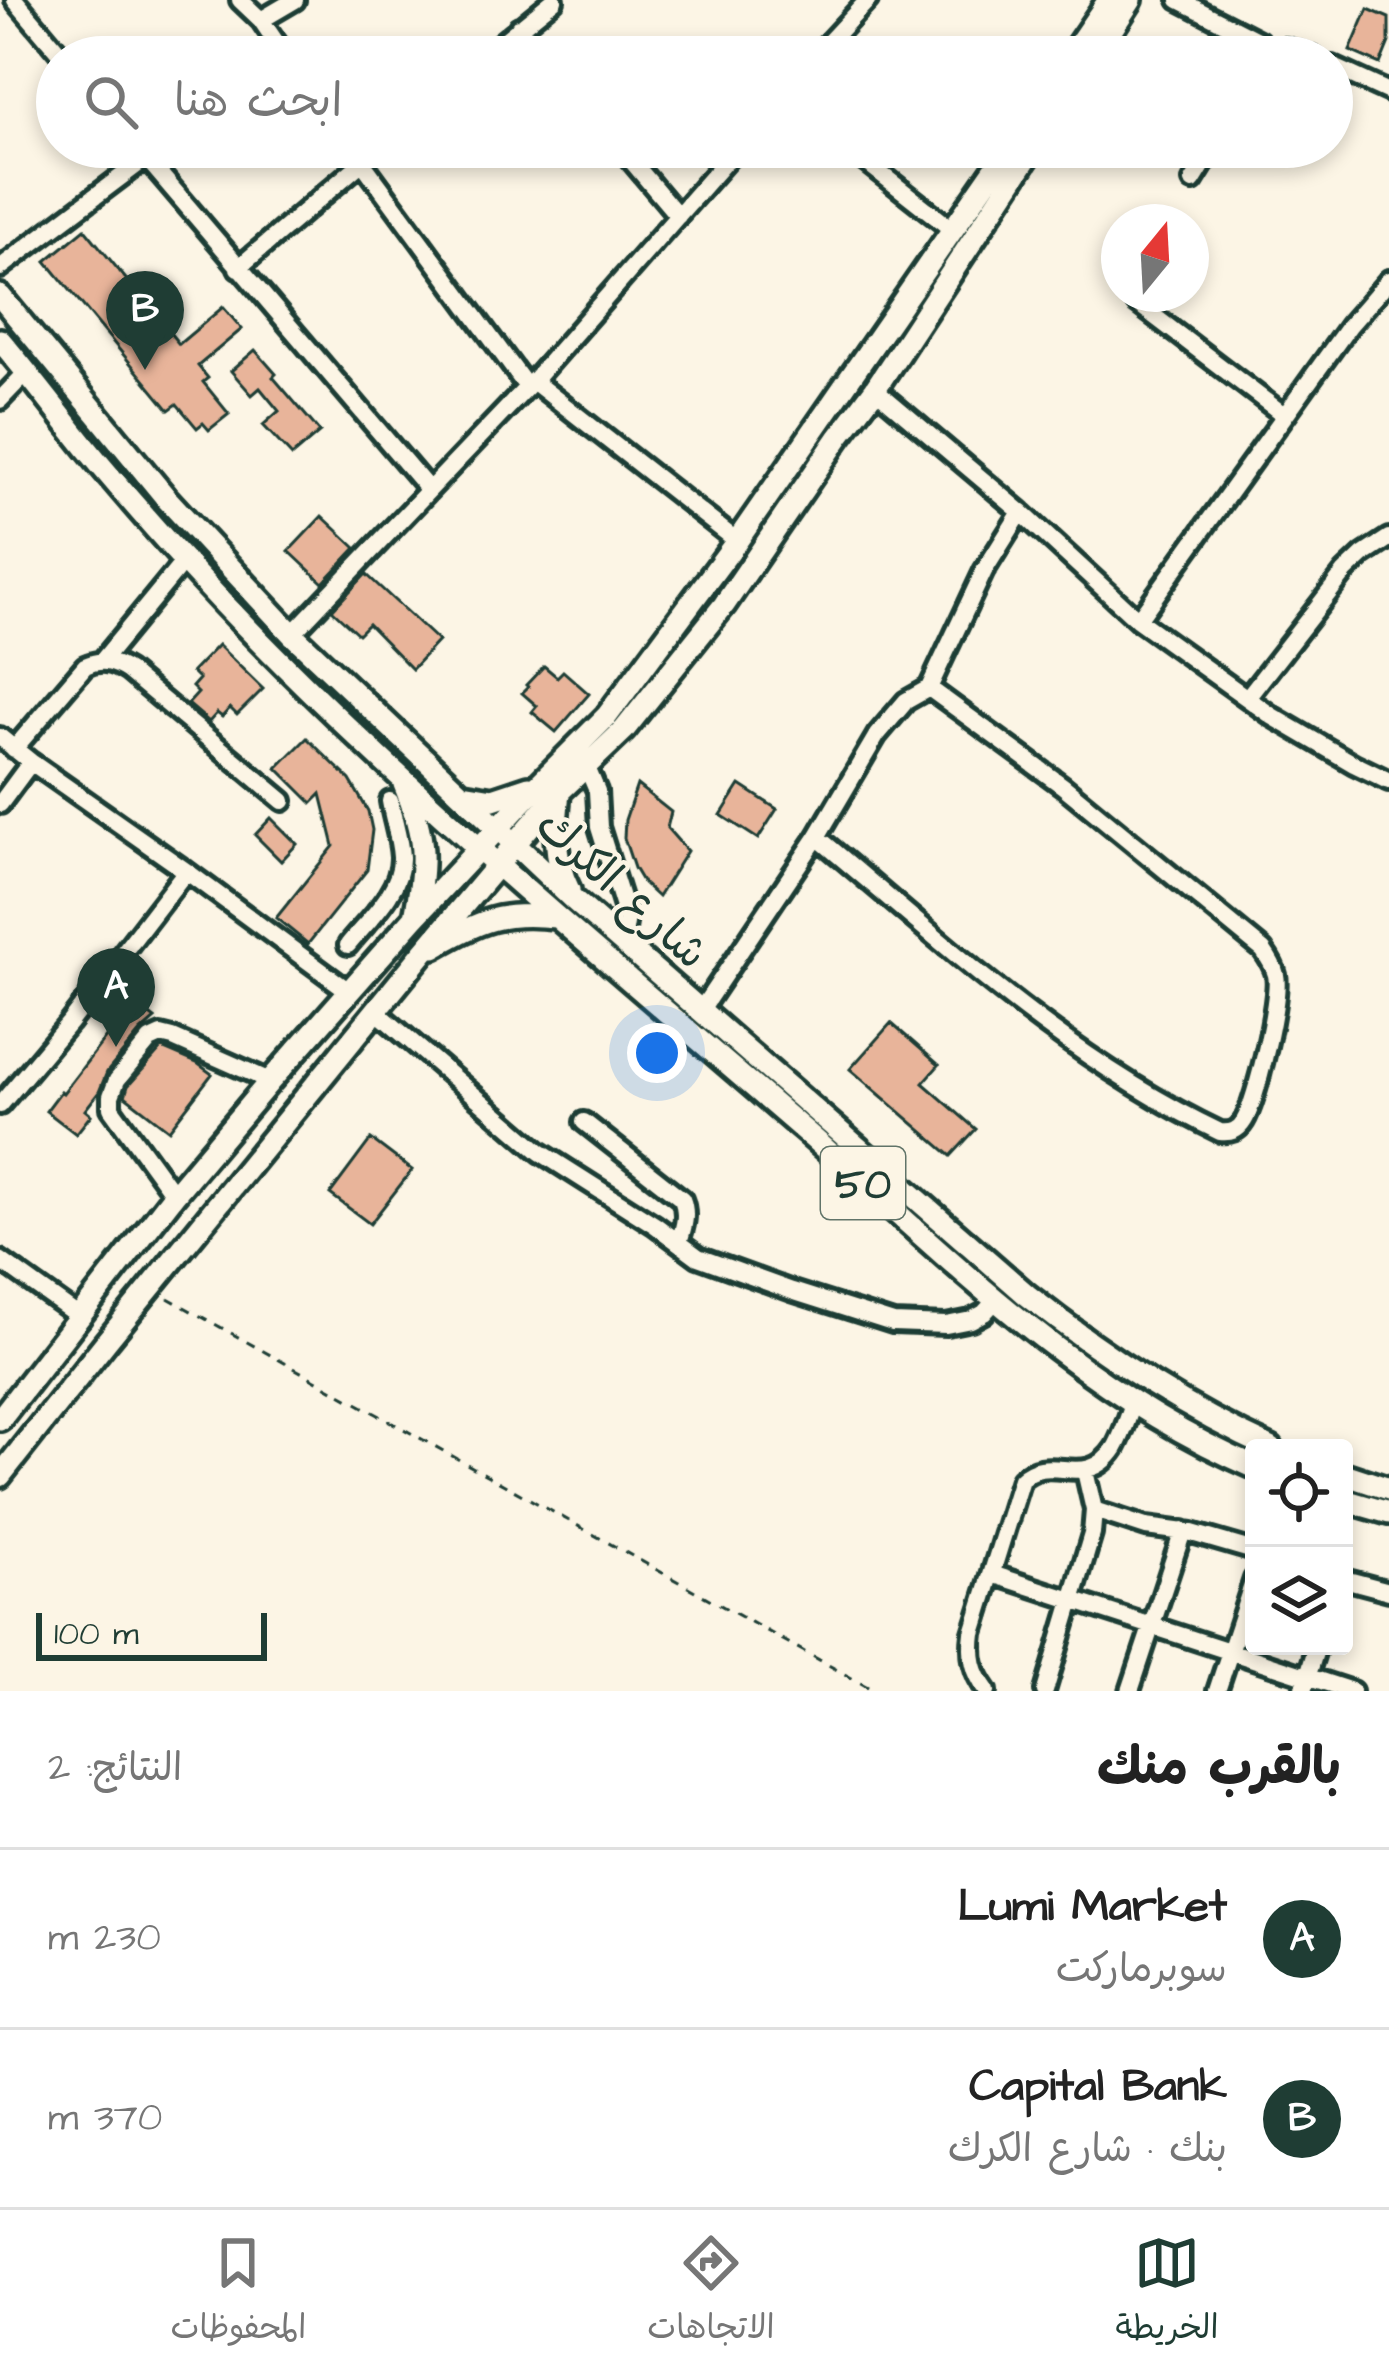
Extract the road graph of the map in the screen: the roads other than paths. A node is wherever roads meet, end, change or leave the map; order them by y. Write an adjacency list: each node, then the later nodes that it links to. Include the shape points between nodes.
1 (15, 0): 11 (street)
2 (240, 0): 9 (street)
3 (296, 0): 9 (street)
4 (554, 0): 10 (street)
5 (868, 0): 15 (street)
6 (1108, 0): 16 (main road)
7 (1131, 0): 17 (main road)
8 (1179, 0): 18 (street)
9 (261, 20): 12 (street)
10 (519, 27): 13 (street); 14 (street)
11 (45, 36)
12 (272, 36)
13 (508, 36)
14 (526, 36)
15 (835, 36)
16 (1084, 36)
17 (1108, 36)
18 (1249, 36)
19 (1353, 76): 20 (street)
20 (1389, 92)
21 (122, 168): 34 (street)
22 (154, 168): 35 (street)
23 (343, 168): 35 (street)
24 (367, 168): 41 (street)
25 (638, 168): 32 (street)
26 (719, 168): 32 (street)
27 (874, 168): 33 (street)
28 (996, 168): 33 (main road)
29 (1020, 168): 42 (main road)
30 (1201, 168): 31 (street)
31 (1193, 182)
32 (678, 215): 41 (street)
33 (954, 231): 48 (main road)
34 (0, 268)
35 (238, 268): 45 (street)
36 (1389, 280): 44 (street)
37 (0, 296): 51 (main road, شارع الكرك / 50, via 167,499)
38 (1149, 312): 44 (street)
39 (2, 346): 40 (main road, شارع الكرك / 50)
40 (26, 374): 43 (street); 49 (main road, شارع الكرك / 50)
41 (530, 384): 45 (street); 48 (street)
42 (875, 389): 46 (street); 57 (main road, via 724,605)
43 (0, 400)
44 (1284, 415): 50 (street)
45 (429, 490): 51 (street)
46 (1021, 512): 50 (street); 53 (street)
47 (1389, 538): 54 (street, via 1345,572)
48 (737, 542): 60 (main road)
49 (184, 561): 52 (street); 58 (main road, شارع الكرك / 50)
50 (1138, 620): 54 (street)
51 (292, 634): 61 (main road, شارع الكرك / 50)
52 (102, 661): 55 (street, via 85,666); 62 (street, via 128,671)
53 (929, 688): 66 (street, via 893,714); 66 (street, via 1263,950 1276,976 1276,1003 1246,1120 1220,1132 1084,1054)
54 (1247, 698): 59 (street)
55 (7, 743): 56 (street)
56 (31, 763): 64 (street); 70 (street)
57 (586, 765): 60 (main road); 74 (street, via 627,917)
58 (401, 778): 67 (main road, شارع الكرك / 50); 68 (main road, via 418,817)
59 (1389, 781)
60 (550, 787): 61 (main road, via 504,797); 65 (main road); 71 (main road, via 559,867)
61 (463, 794): 65 (main road, شارع الكرك / 50)
62 (283, 801)
63 (390, 801): 68 (street)
64 (0, 804)
65 (507, 836): 67 (main road); 69 (main road); 71 (main road, شارع الكرك / 50)
66 (817, 837): 78 (street)
67 (479, 848): 69 (main road, شارع الكرك / 50); 72 (main road)
68 (412, 860): 72 (main road); 75 (street)
69 (498, 864): 73 (main road, شارع الكرك / 50); 76 (main road)
70 (187, 871): 77 (street); 81 (street)
71 (575, 901): 74 (main road, شارع الكرك / 50)
72 (415, 917): 77 (main road)
73 (556, 917): 76 (main road, via 492,918); 85 (main road, شارع الكرك / 50)
74 (623, 941): 78 (main road, شارع الكرك / 50)
75 (348, 945)
76 (423, 953): 79 (main road)
77 (350, 992): 80 (main road)
78 (700, 1011): 84 (main road, شارع الكرك / 50)
79 (377, 1012): 86 (street, via 540,1152); 95 (main road)
80 (269, 1081): 83 (main road); 83 (street, via 173,1038 150,1040 117,1080 111,1108)
81 (0, 1105)
82 (584, 1122): 86 (street, via 682,1199)
83 (174, 1195): 89 (main road)
84 (943, 1222): 85 (main road); 92 (main road, شارع الكرك / 50, via 1122,1366)
85 (926, 1241): 88 (main road, شارع الكرك / 50)
86 (679, 1242): 88 (street, via 698,1257 893,1323 971,1321)
87 (0, 1260): 89 (street)
88 (995, 1300): 90 (main road, شارع الكرك / 50)
89 (81, 1318): 91 (main road)
90 (1133, 1403): 93 (main road, شارع الكرك / 50); 94 (street, via 1113,1451)
91 (0, 1419)
92 (1252, 1439)
93 (1245, 1462)
94 (1085, 1471): 99 (street); 103 (street, via 1025,1474)
95 (0, 1476)
96 (1353, 1477): 97 (main road)
97 (1389, 1489)
98 (1353, 1502): 100 (main road)
99 (1094, 1510): 101 (street); 106 (street)
100 (1389, 1513)
101 (1183, 1531): 102 (street); 108 (street)
102 (1245, 1548)
103 (992, 1574): 106 (street); 112 (street, via 971,1652)
104 (1353, 1581): 105 (street)
105 (1389, 1591)
106 (1072, 1600): 108 (street); 113 (street)
107 (1245, 1606): 109 (street)
108 (1152, 1626): 109 (street); 114 (street)
109 (1230, 1651): 111 (street); 115 (street)
110 (1314, 1655): 111 (street)
111 (1305, 1684): 116 (street)
112 (987, 1691)
113 (1045, 1691)
114 (1130, 1691)
115 (1217, 1691)
116 (1352, 1691)

